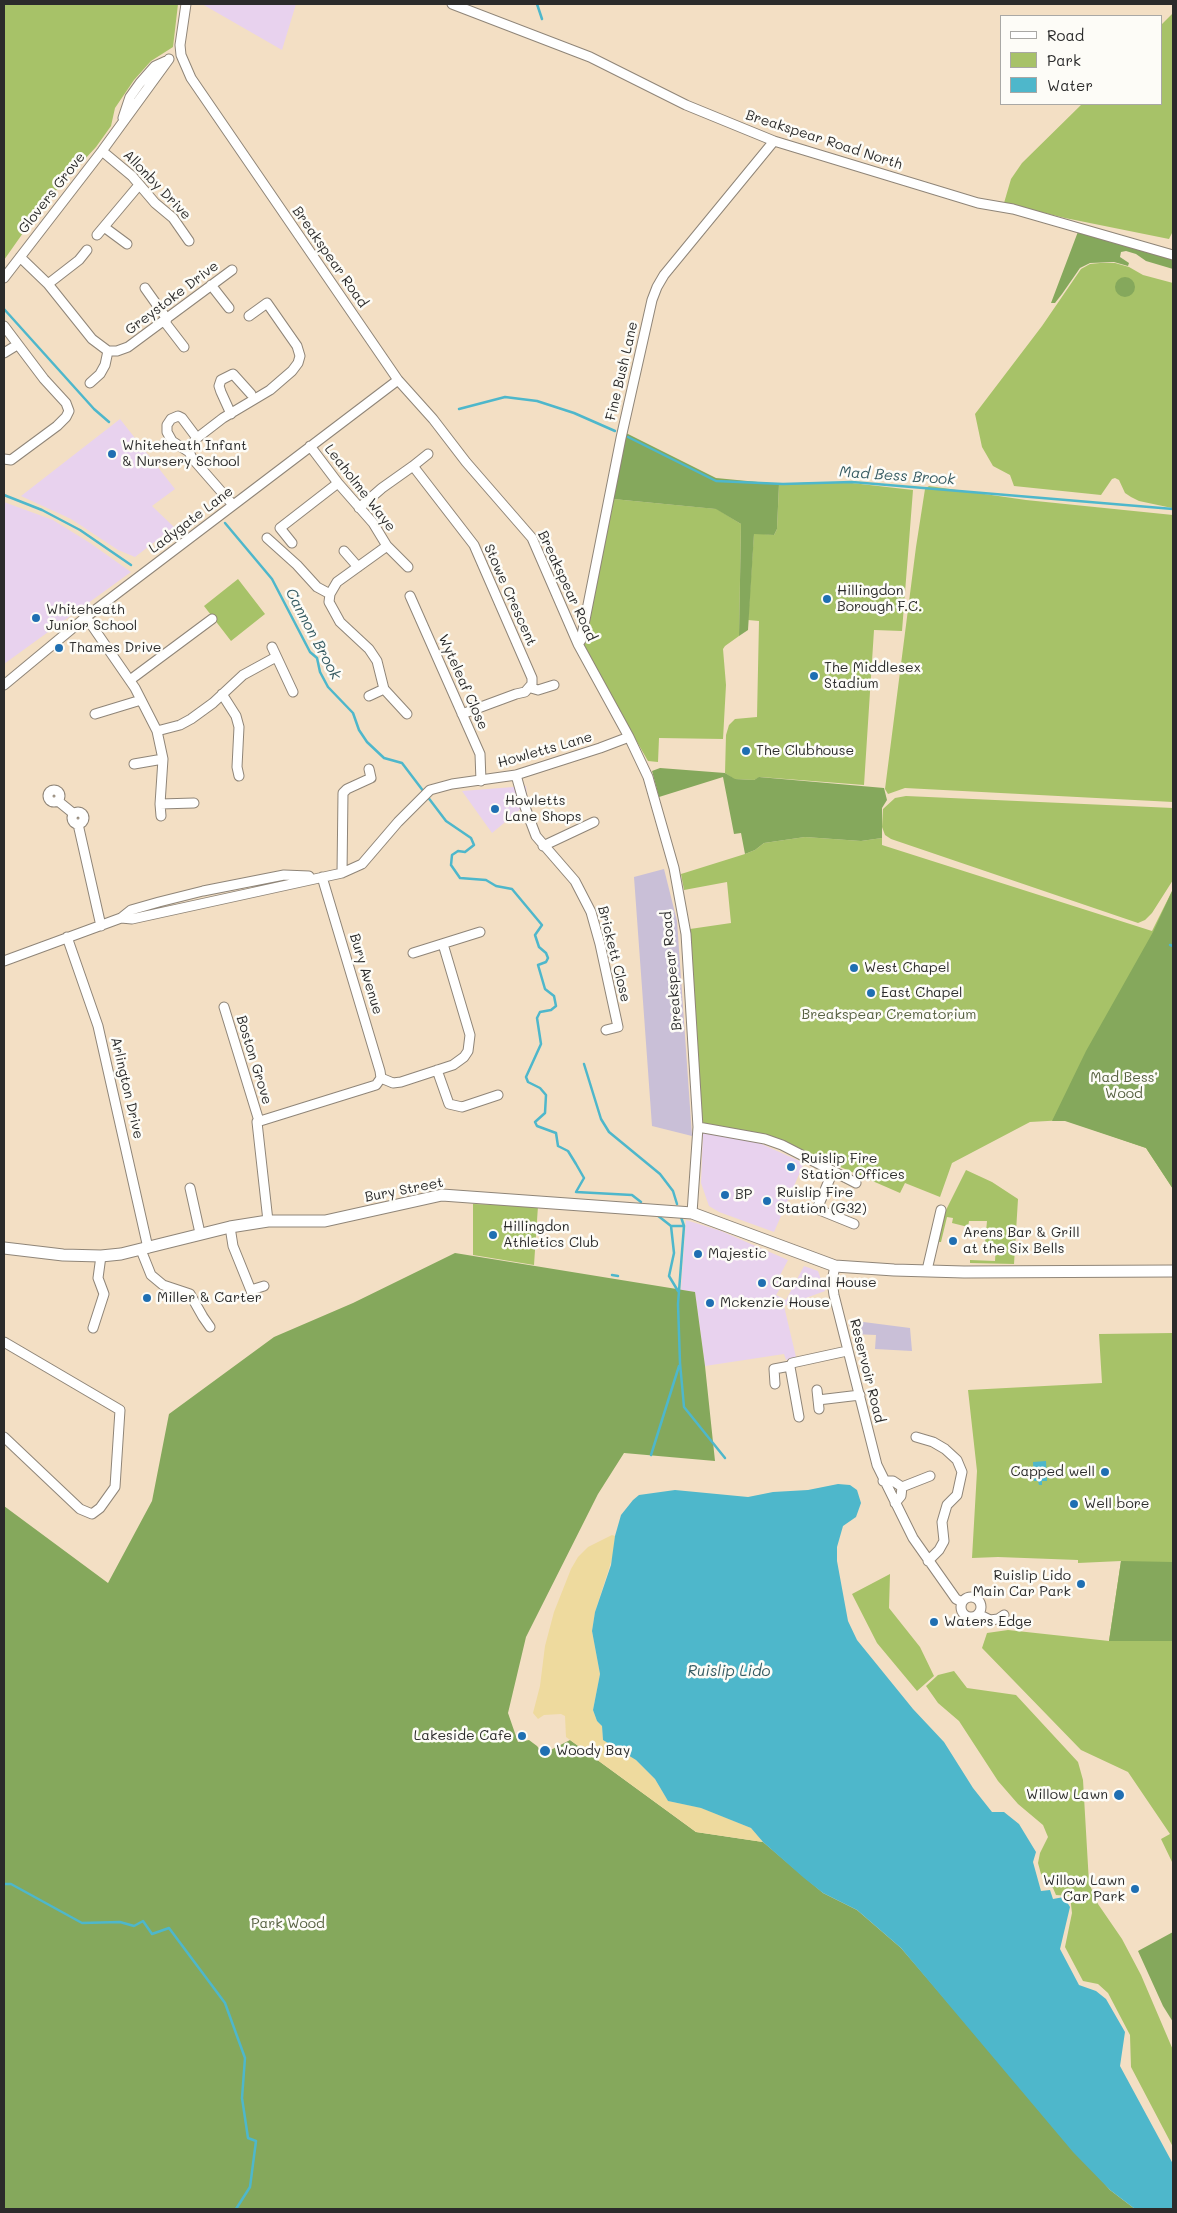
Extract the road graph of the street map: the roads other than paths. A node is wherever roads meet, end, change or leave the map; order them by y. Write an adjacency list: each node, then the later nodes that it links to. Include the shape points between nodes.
1 (186, 4): 3 (street, Breakspear Road, via 180,35)
2 (452, 4): 4 (street, Breakspear Road North, via 590,57 686,105)
3 (181, 55): 5 (street, Glovers Grove, via 155,66 140,83 130,98 121,126); 27 (street, Breakspear Road, via 195,85)
4 (774, 141): 12 (street, Breakspear Road North, via 978,203 1013,209); 50 (street, Fine Bush Lane, via 657,287 625,420)
5 (102, 151): 6 (street, Allonby Drive); 13 (street, Glovers Grove)
6 (139, 185): 7 (street); 9 (street, Allonby Drive, via 173,218)
7 (104, 227): 8 (street); 10 (street)
8 (97, 235)
9 (189, 241)
10 (127, 244)
11 (87, 250): 16 (street)
12 (1173, 255)
13 (20, 257): 15 (street, Glovers Grove); 16 (street)
14 (232, 270): 17 (street, Greystoke Drive)
15 (4, 278)
16 (48, 284): 25 (street, via 92,339)
17 (212, 285): 19 (street); 21 (street, Greystoke Drive)
18 (145, 288): 21 (street)
19 (229, 308)
20 (249, 316): 30 (street, via 267,303 297,346 300,356 292,371 270,390)
21 (165, 320): 24 (street); 25 (street, Greystoke Drive, via 128,347)
22 (4, 326): 23 (street)
23 (17, 345): 26 (street); 35 (street, via 66,403 69,411 57,426 11,460)
24 (184, 347)
25 (108, 351): 28 (street, via 103,370)
26 (4, 353)
27 (398, 380): 32 (street, Ladygate Lane); 50 (street, Breakspear Road, via 532,538)
28 (90, 383)
29 (251, 394): 30 (street, via 234,374 222,380 221,392)
30 (231, 414): 31 (street)
31 (197, 438): 33 (street); 33 (street, via 182,418 171,419 167,432 172,441)
32 (310, 446): 37 (street, Leaholme Waye); 38 (street, Ladygate Lane)
33 (189, 452): 38 (street)
34 (428, 454): 36 (street)
35 (4, 459)
36 (413, 466): 39 (street); 56 (street, Stowe Crescent, via 474,544 532,678)
37 (338, 483): 39 (street, Leaholme Waye); 41 (street, via 280,528)
38 (233, 505): 48 (street, Ladygate Lane)
39 (359, 508): 42 (street, Leaholme Waye)
40 (267, 538): 46 (street, via 321,591)
41 (292, 543)
42 (387, 546): 44 (street, Leaholme Waye); 45 (street, Leaholme Waye)
43 (344, 551): 44 (street)
44 (358, 567): 46 (street, Leaholme Waye, via 337,582)
45 (408, 567)
46 (330, 594): 57 (street, via 329,602 335,616 377,661)
47 (410, 596): 64 (street, Wyteleaf Close)
48 (86, 617): 53 (street); 54 (street, Ladygate Lane)
49 (212, 619): 53 (street)
50 (578, 644): 66 (street, Breakspear Road)
51 (272, 647): 52 (street)
52 (276, 657): 58 (street); 59 (street, via 248,672)
53 (130, 680): 61 (street)
54 (4, 685)
55 (554, 686): 56 (street, via 538,690)
56 (531, 688): 64 (street)
57 (384, 689): 60 (street); 63 (street)
58 (293, 692)
59 (222, 694): 65 (street, via 191,719); 71 (street, via 239,726)
60 (369, 696)
61 (142, 700): 62 (street); 65 (street)
62 (95, 714)
63 (407, 714)
64 (462, 714): 72 (street, Wyteleaf Close, via 480,754)
65 (157, 732): 67 (street)
66 (629, 737): 70 (street, Howletts Lane); 96 (street, Breakspear Road, via 648,777 677,884 686,934)
67 (162, 760): 68 (street); 75 (street)
68 (134, 764)
69 (369, 769): 79 (street, via 371,778 343,793)
70 (516, 775): 72 (street, Howletts Lane); 78 (street, Brickett Close, via 530,823)
71 (239, 776)
72 (481, 781): 79 (street, Howletts Lane, via 452,784 429,791 362,864)
73 (58, 801): 84 (street, via 74,814 84,815 78,824)
74 (194, 803): 75 (street)
75 (160, 804): 76 (street)
76 (162, 816)
77 (594, 822): 78 (street)
78 (544, 846): 91 (street, Brickett Close, via 575,881 591,912 618,1027)
79 (342, 873): 80 (street, Howletts Lane)
80 (322, 877): 81 (street, Howletts Lane, via 284,875); 82 (street, Howletts Lane); 93 (street, Bury Avenue)
81 (192, 894): 82 (street); 83 (street, Howletts Lane, via 130,910)
82 (195, 904): 83 (street, Howletts Lane, via 132,919)
83 (121, 918): 84 (street, Howletts Lane)
84 (101, 926): 86 (street, Howletts Lane)
85 (480, 932): 87 (street)
86 (66, 937): 89 (street, Howletts Lane); 107 (street, Arlington Drive, via 98,1026)
87 (443, 944): 88 (street); 92 (street, via 470,1043 459,1061)
88 (413, 953)
89 (4, 961)
90 (224, 1007): 95 (street, Boston Grove)
91 (606, 1030)
92 (437, 1070): 93 (street, via 393,1084); 94 (street, via 449,1104 462,1107)
93 (381, 1078): 95 (street, via 376,1085)
94 (498, 1096)
95 (259, 1121): 102 (street, Boston Grove, via 256,1125)
96 (698, 1127): 97 (street, via 765,1139); 101 (street, Breakspear Road)
97 (833, 1171): 98 (street); 103 (street, via 813,1208)
98 (856, 1182)
99 (190, 1188): 105 (street)
100 (941, 1210): 110 (street)
101 (692, 1213): 102 (main road, Bury Street, via 442,1195 325,1221); 109 (main road, Bury Street)
102 (268, 1222): 104 (main road, Bury Street)
103 (854, 1224)
104 (230, 1227): 105 (main road, Bury Street); 112 (street, via 233,1246 253,1294)
105 (200, 1233): 107 (main road, Bury Street)
106 (4, 1248): 108 (main road, Bury Street, via 45,1254)
107 (145, 1249): 108 (main road, Bury Street); 113 (street, Arlington Drive, via 151,1275 163,1285 190,1294)
108 (101, 1256): 114 (street, via 98,1278 104,1294)
109 (835, 1266): 110 (main road, Bury Street); 116 (street, Reservoir Road, via 834,1295)
110 (927, 1270): 111 (main road, Bury Street)
111 (1173, 1271)
112 (264, 1286)
113 (212, 1327)
114 (93, 1328)
115 (4, 1342): 122 (street, via 120,1410 115,1487 92,1514 80,1509)
116 (848, 1351): 117 (street); 120 (street, Reservoir Road)
117 (790, 1366): 118 (street, via 774,1369); 121 (street)
118 (775, 1384)
119 (817, 1390): 120 (street, via 819,1404)
120 (860, 1395): 125 (street, Reservoir Road)
121 (798, 1417)
122 (4, 1437)
123 (916, 1437): 128 (street, via 945,1449 957,1460 962,1472 956,1495 947,1505 942,1522 944,1540)
124 (930, 1476): 126 (street)
125 (883, 1481): 126 (street); 127 (street, Reservoir Road)
126 (902, 1487): 127 (street, via 901,1496)
127 (895, 1503): 128 (street, Reservoir Road)
128 (928, 1561): 129 (street, Reservoir Road, via 956,1599)
129 (962, 1602): 130 (street, Reservoir Road, via 960,1608 964,1614 970,1617); 130 (street, via 970,1597 977,1599 981,1608)
130 (978, 1614): 131 (street, Reservoir Road, via 990,1620)
131 (1004, 1614)

